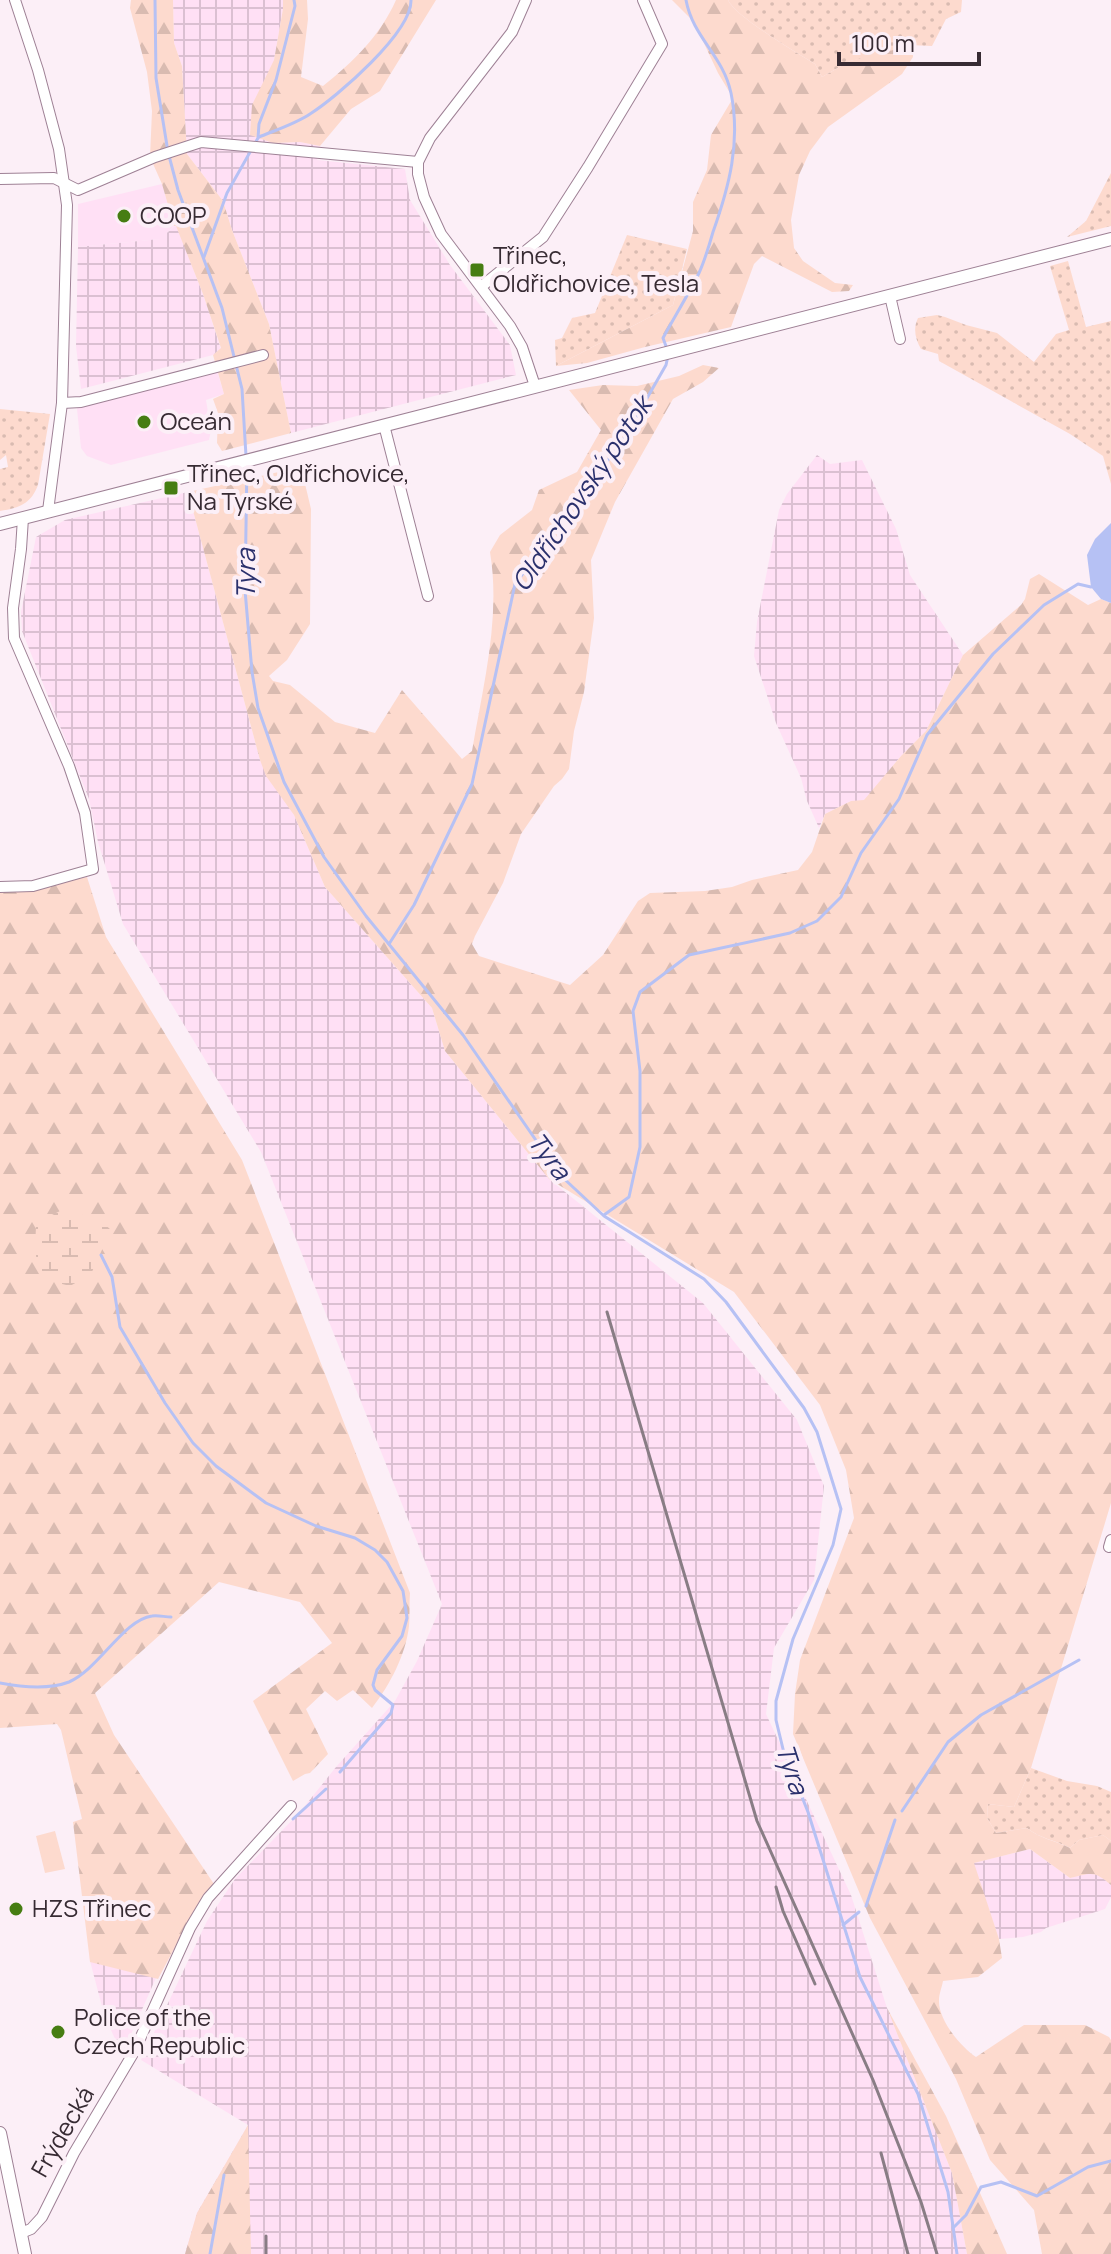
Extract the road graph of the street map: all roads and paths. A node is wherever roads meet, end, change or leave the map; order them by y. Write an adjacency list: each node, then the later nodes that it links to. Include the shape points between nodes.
1 (15, 0): 6 (street)
2 (526, 0): 4 (street, via 512,32 430,138)
3 (643, 0): 8 (street, via 662,44 543,237)
4 (418, 162): 6 (street, via 201,142 78,190); 8 (street, via 424,197 441,234)
5 (0, 179): 6 (street, via 54,178)
6 (65, 184): 13 (street)
7 (1111, 239): 9 (main road)
8 (482, 286): 12 (street, via 522,347)
9 (890, 296): 10 (street); 12 (main road)
10 (900, 339)
11 (263, 355): 13 (street)
12 (535, 386): 14 (main road)
13 (62, 403): 15 (street)
14 (384, 425): 15 (main road); 18 (street)
15 (48, 511): 16 (main road)
16 (23, 518): 17 (main road); 19 (street, via 14,638 85,813 93,869 33,886)
17 (0, 524)
18 (428, 596)
19 (0, 887)
20 (291, 1806): 22 (street, Frýdecká, via 208,1898 134,2052 42,2217)
21 (0, 2133): 22 (main road, Frýdecká)
22 (21, 2233): 23 (main road, Frýdecká)
23 (25, 2254)

